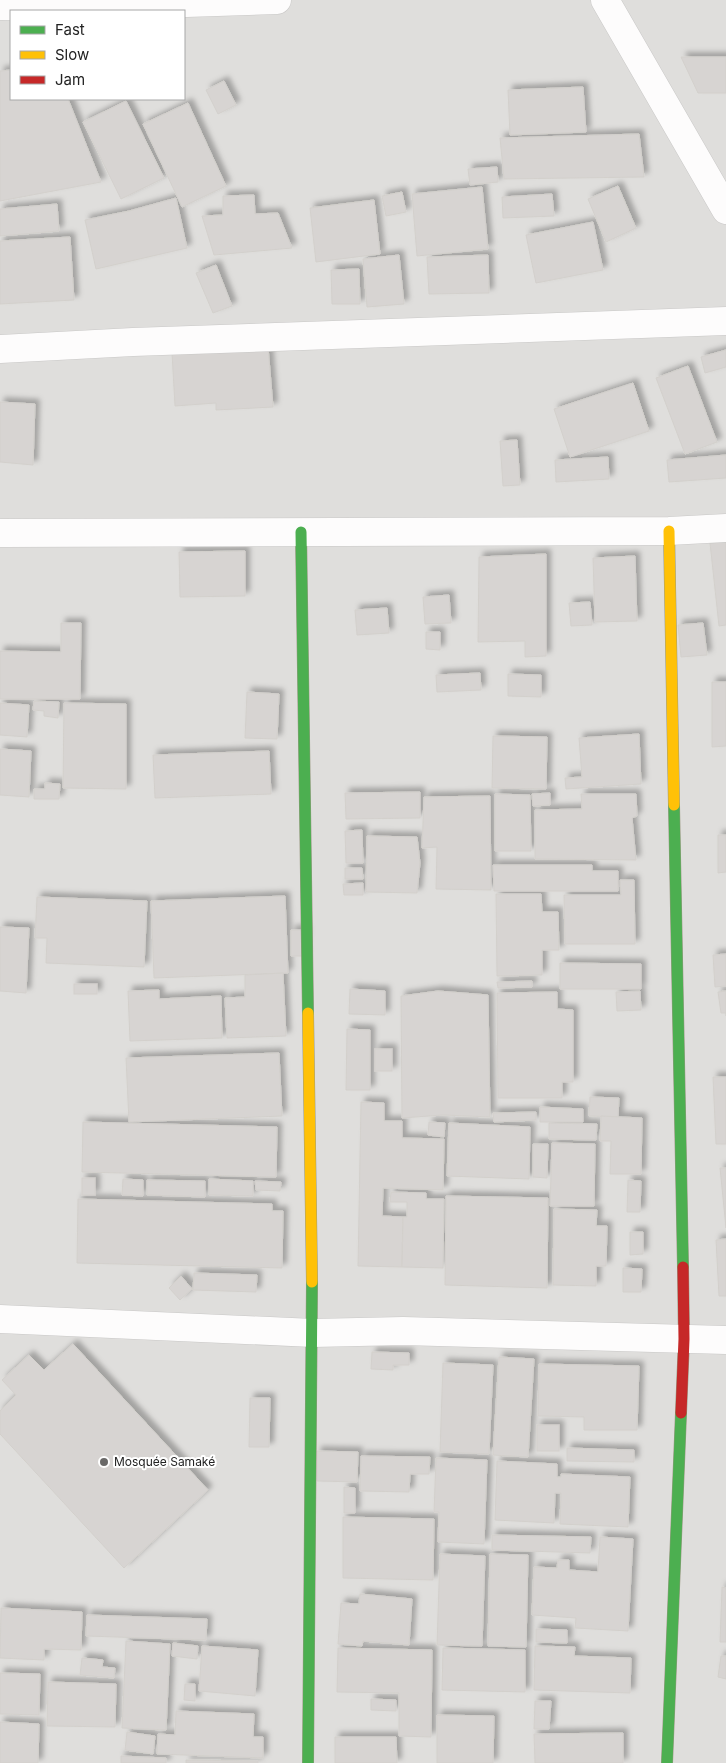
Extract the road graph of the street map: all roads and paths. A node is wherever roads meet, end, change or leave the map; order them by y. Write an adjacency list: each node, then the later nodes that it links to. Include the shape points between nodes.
1 (277, 0): 3 (street)
2 (605, 0): 5 (street)
3 (63, 4): 4 (street)
4 (0, 6)
5 (726, 210)
6 (726, 321): 7 (street, via 133,342)
7 (0, 350)
8 (726, 528): 9 (street)
9 (669, 531): 10 (street); 14 (street)
10 (301, 532): 11 (street); 13 (street)
11 (0, 533)
12 (0, 1319): 13 (street)
13 (313, 1333): 14 (street, via 403,1331); 16 (street)
14 (684, 1339): 15 (street); 17 (street)
15 (726, 1340)
16 (308, 1763)
17 (667, 1763)

